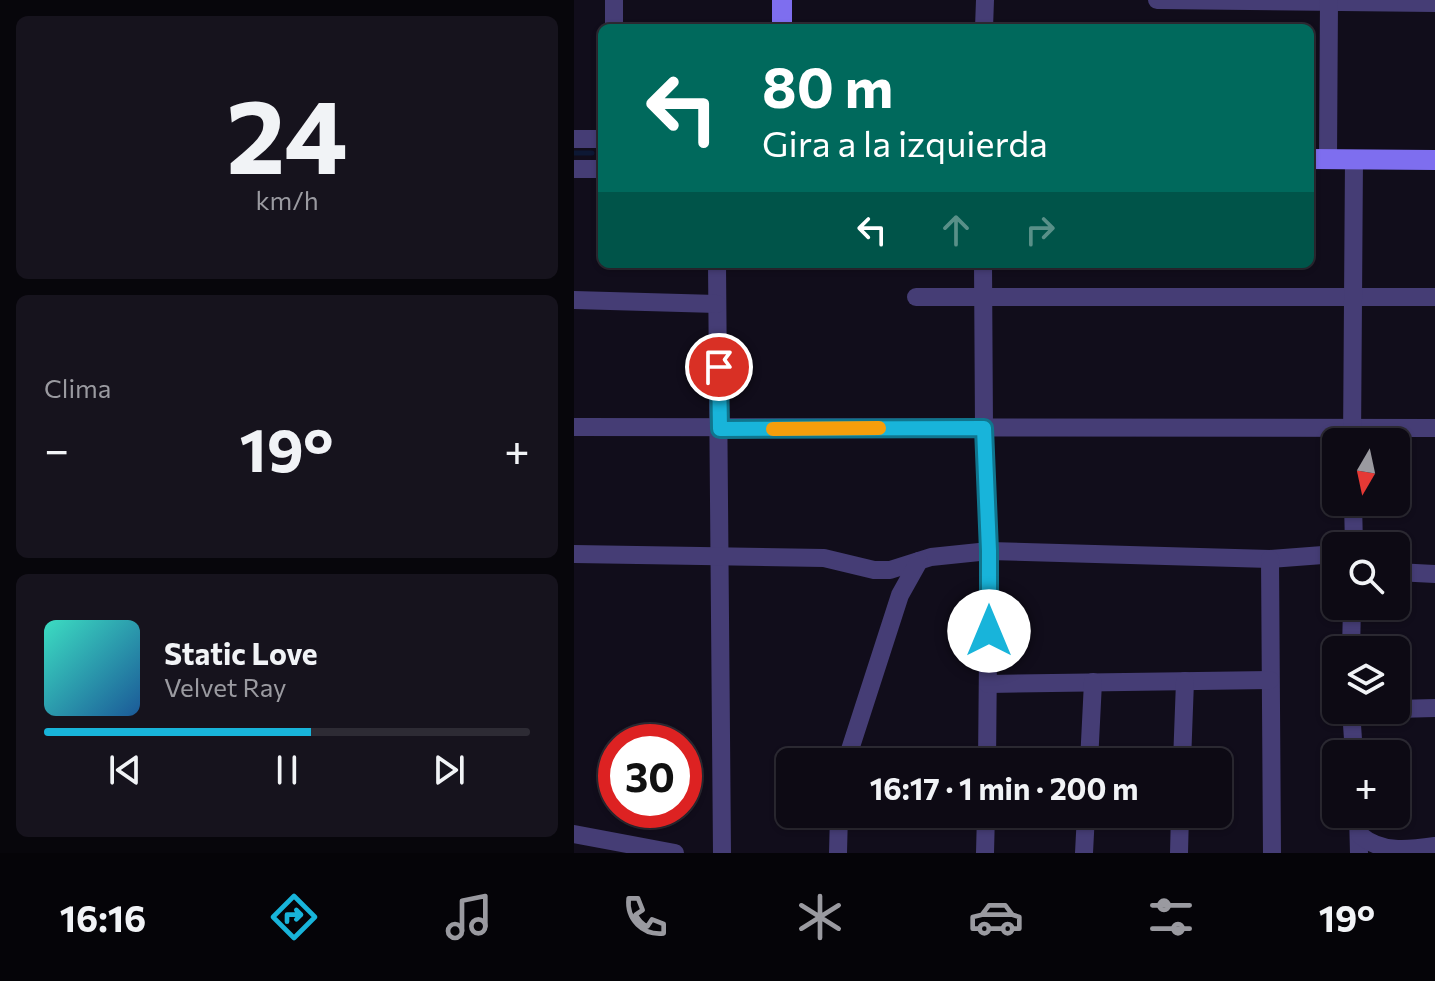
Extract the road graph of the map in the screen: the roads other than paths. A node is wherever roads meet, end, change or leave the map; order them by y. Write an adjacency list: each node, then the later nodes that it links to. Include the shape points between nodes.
1 (614, 0): 7 (street)
2 (782, 0): 8 (street)
3 (985, 0): 9 (street)
4 (1157, 0): 5 (street)
5 (1329, 1): 6 (street); 12 (street)
6 (1435, 3)
7 (614, 24)
8 (782, 24)
9 (984, 24)
10 (574, 139): 11 (street)
11 (598, 139)
12 (1319, 159): 13 (street)
13 (1354, 159): 14 (street); 21 (street)
14 (1435, 160)
15 (574, 169): 16 (street)
16 (598, 169)
17 (717, 268): 24 (street)
18 (983, 268): 20 (street)
19 (916, 297): 20 (street)
20 (983, 297): 21 (street); 26 (street)
21 (1351, 297): 22 (street); 27 (street)
22 (1435, 297)
23 (574, 300): 24 (street)
24 (717, 304): 29 (street)
25 (574, 427): 29 (street)
26 (984, 428): 29 (street); 31 (street); 32 (street)
27 (1351, 428)
28 (1435, 428): 30 (street)
29 (720, 429): 35 (street)
30 (1410, 430)
31 (1322, 434)
32 (989, 551): 36 (street); 37 (street); 43 (street)
33 (574, 554): 35 (street)
34 (1322, 555): 36 (street)
35 (720, 556): 37 (street, via 824,558 874,570); 58 (street)
36 (1270, 559): 40 (street)
37 (919, 561): 46 (street, via 900,595)
38 (1410, 573): 39 (street)
39 (1435, 574)
40 (1270, 680): 41 (street); 63 (street)
41 (1185, 681): 42 (street); 49 (street)
42 (1093, 682): 43 (street); 48 (street)
43 (988, 684): 47 (street)
44 (1435, 708): 45 (street)
45 (1410, 709)
46 (851, 748)
47 (987, 748)
48 (1090, 748)
49 (1183, 748)
50 (839, 828): 59 (street)
51 (986, 828): 60 (street)
52 (1085, 828): 61 (street)
53 (1180, 828): 62 (street)
54 (574, 834): 57 (street)
55 (1359, 844): 56 (street, via 1392,852)
56 (1435, 846)
57 (675, 853)
58 (722, 853)
59 (838, 853)
60 (985, 853)
61 (1084, 853)
62 (1179, 853)
63 (1272, 853)

